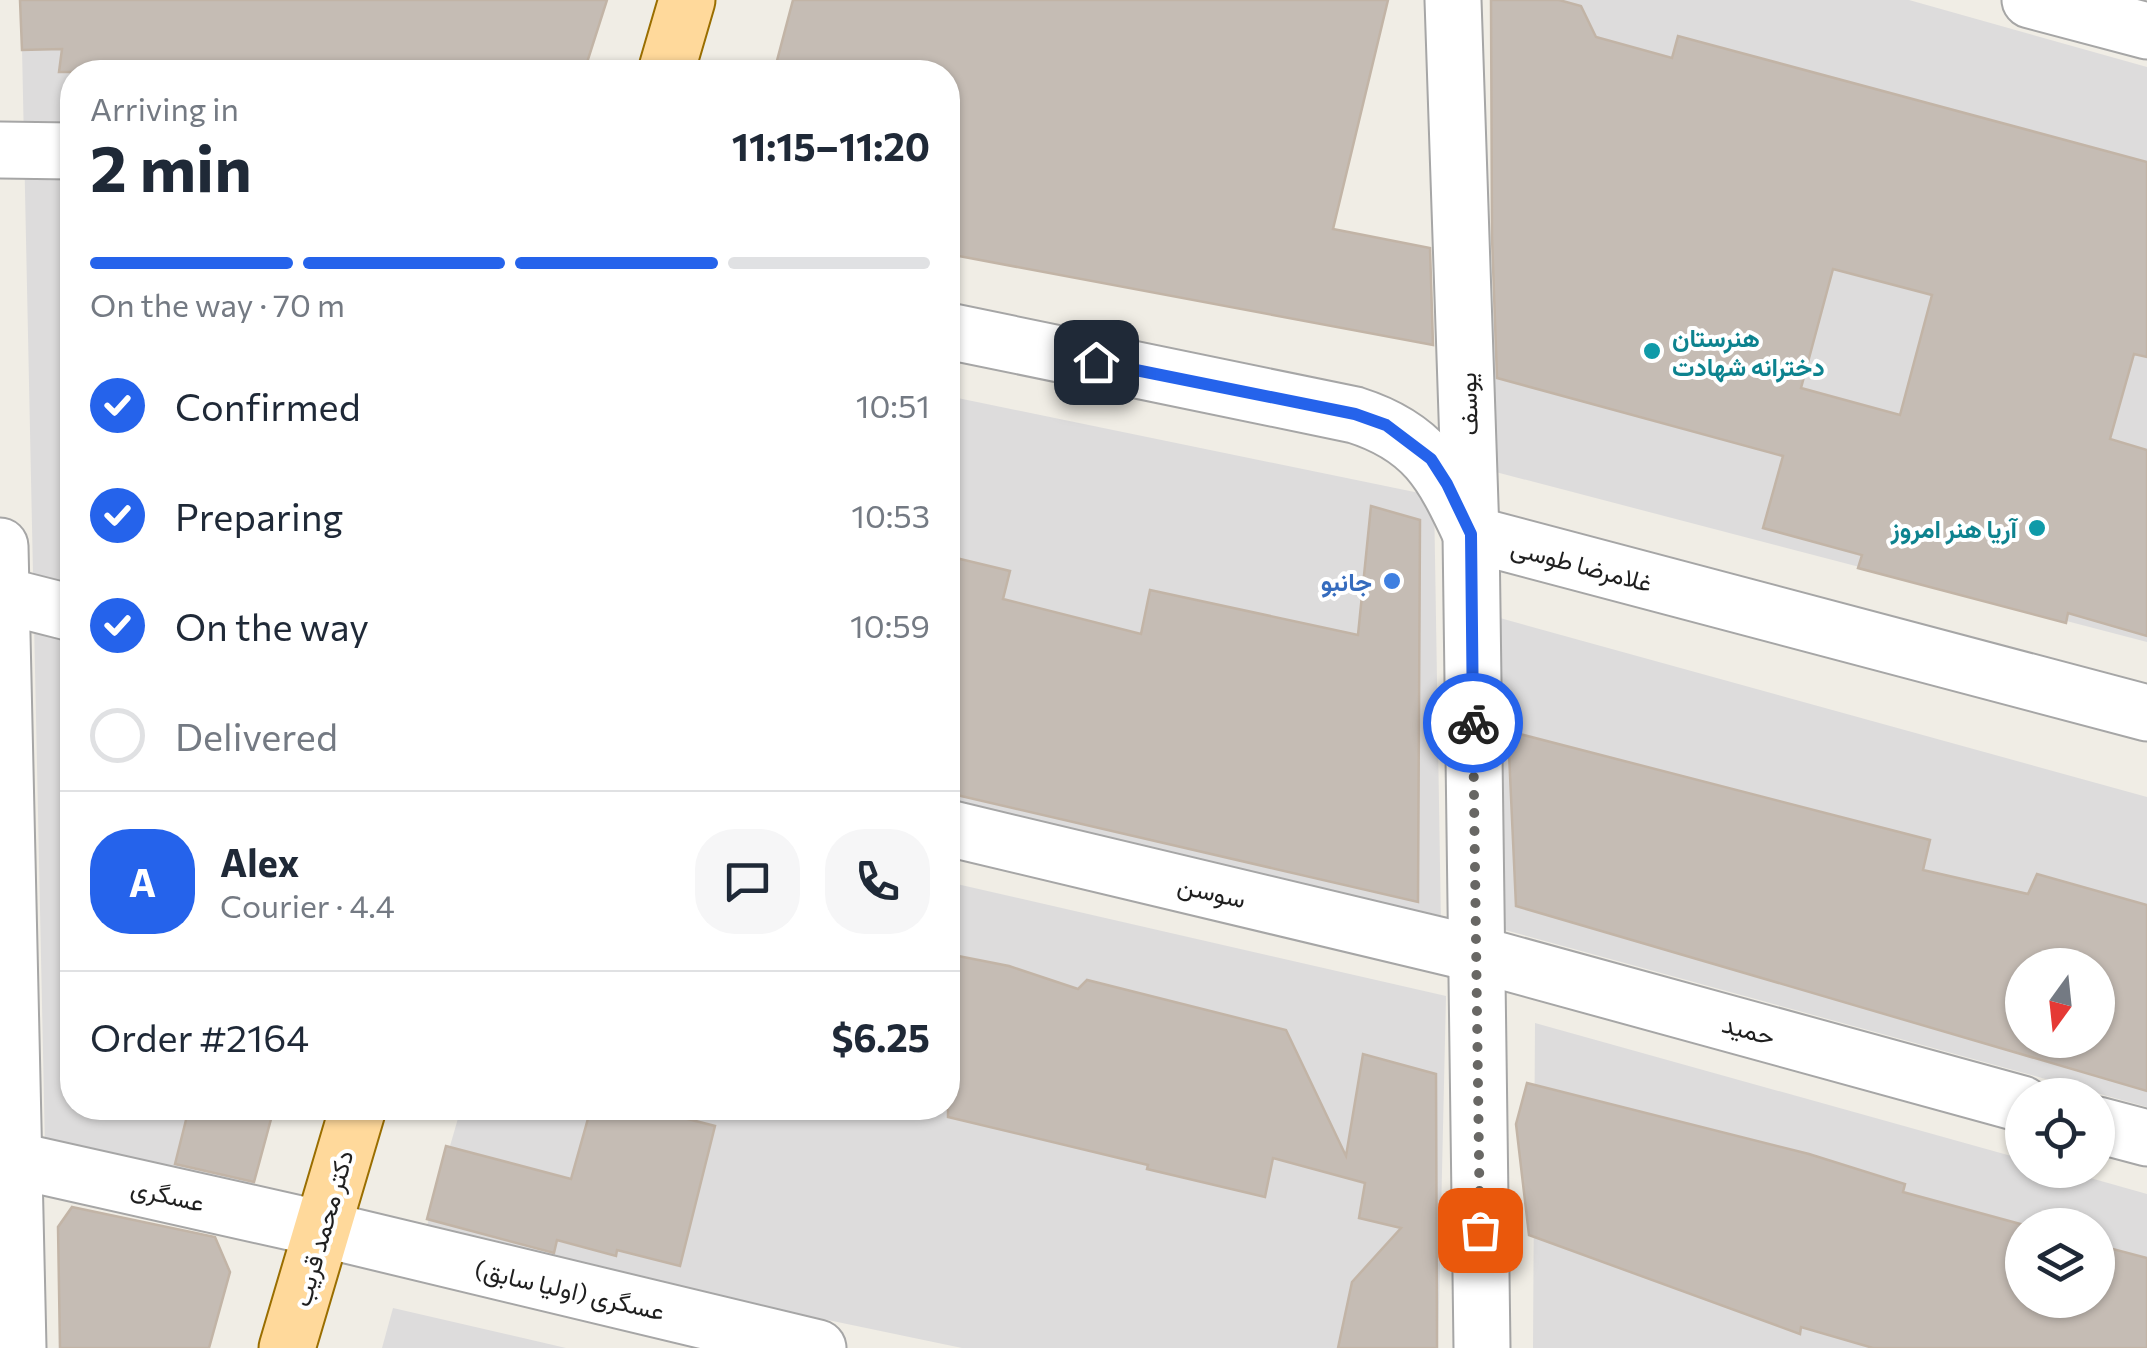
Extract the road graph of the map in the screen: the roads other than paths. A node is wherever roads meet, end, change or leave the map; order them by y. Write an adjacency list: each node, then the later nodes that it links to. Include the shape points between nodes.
1 (687, 0): 5 (main road)
2 (1453, 0): 9 (street, یوسف)
3 (2030, 0): 4 (street)
4 (2147, 32)
5 (670, 60)
6 (0, 150): 7 (street)
7 (60, 151)
8 (960, 334): 9 (street, via 1386,425 1431,459)
9 (1471, 534): 14 (street, غلامرضا طوسی); 16 (street, یوسف)
10 (0, 546): 11 (street)
11 (1, 595): 12 (street); 13 (street)
12 (60, 610)
13 (1, 703): 21 (street)
14 (2147, 713)
15 (960, 831): 16 (street, سوسن)
16 (1476, 954): 17 (street, حمید); 26 (street, یوسف)
17 (2005, 1099)
18 (354, 1120): 22 (main road, دکتر محمد قریب)
19 (2115, 1130): 20 (street)
20 (2147, 1138)
21 (14, 1160): 22 (street, عسگری); 23 (street)
22 (322, 1229): 24 (main road, دکتر محمد قریب); 25 (street, عسگری (اولیا سابق))
23 (18, 1348)
24 (287, 1348)
25 (818, 1348)
26 (1482, 1348)

